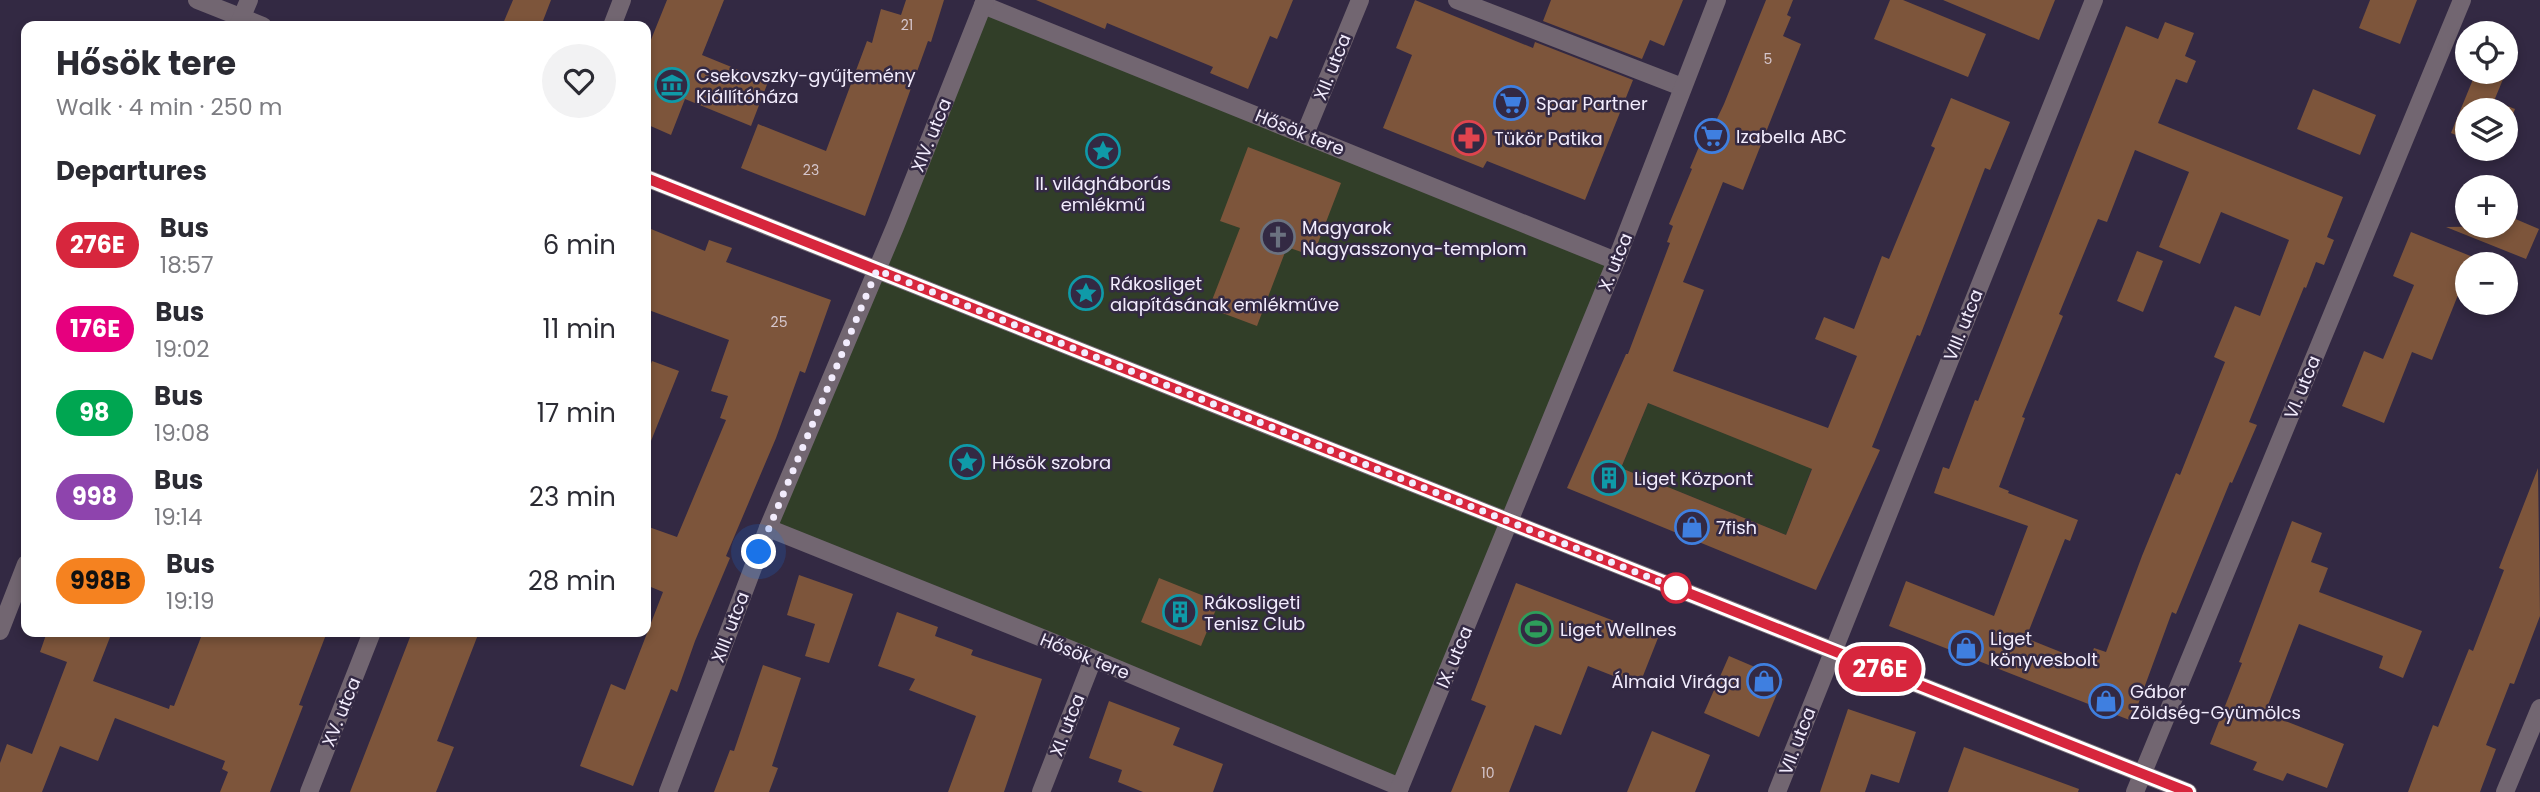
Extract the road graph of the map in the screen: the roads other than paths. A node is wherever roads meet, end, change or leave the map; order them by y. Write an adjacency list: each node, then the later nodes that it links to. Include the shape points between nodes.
1 (197, 0): 10 (street)
2 (249, 0): 11 (street)
3 (622, 0): 12 (street)
4 (1360, 0): 14 (street, XII. utca)
5 (1457, 0): 13 (street)
6 (1717, 0): 13 (street, X. utca)
7 (2094, 0): 23 (street, VIII. utca)
8 (2462, 0): 26 (street, VI. utca)
9 (984, 2): 14 (street, Hősök tere); 17 (street, XIV. utca)
10 (238, 21)
11 (240, 21)
12 (614, 21)
13 (1682, 87): 16 (street, X. utca)
14 (1305, 134): 16 (street, Hősök tere)
15 (651, 180): 17 (street)
16 (1616, 261): 18 (street, X. utca)
17 (877, 270): 18 (street); 19 (street, XIII. utca)
18 (1510, 522): 23 (street); 27 (street, IX. utca)
19 (768, 528): 24 (street, Hősök tere); 29 (street, XIII. utca)
20 (21, 577): 21 (street)
21 (0, 631)
22 (370, 637): 28 (street, XV. utca)
23 (1832, 650): 26 (street); 31 (street, VII. utca)
24 (1093, 659): 27 (street, Hősök tere); 30 (street, XI. utca)
25 (2540, 708): 34 (street)
26 (2141, 774): 32 (street, VI. utca); 33 (street)
27 (1399, 790)
28 (309, 792)
29 (668, 792)
30 (1041, 792)
31 (1777, 792)
32 (2135, 792)
33 (2188, 792)
34 (2505, 792)

